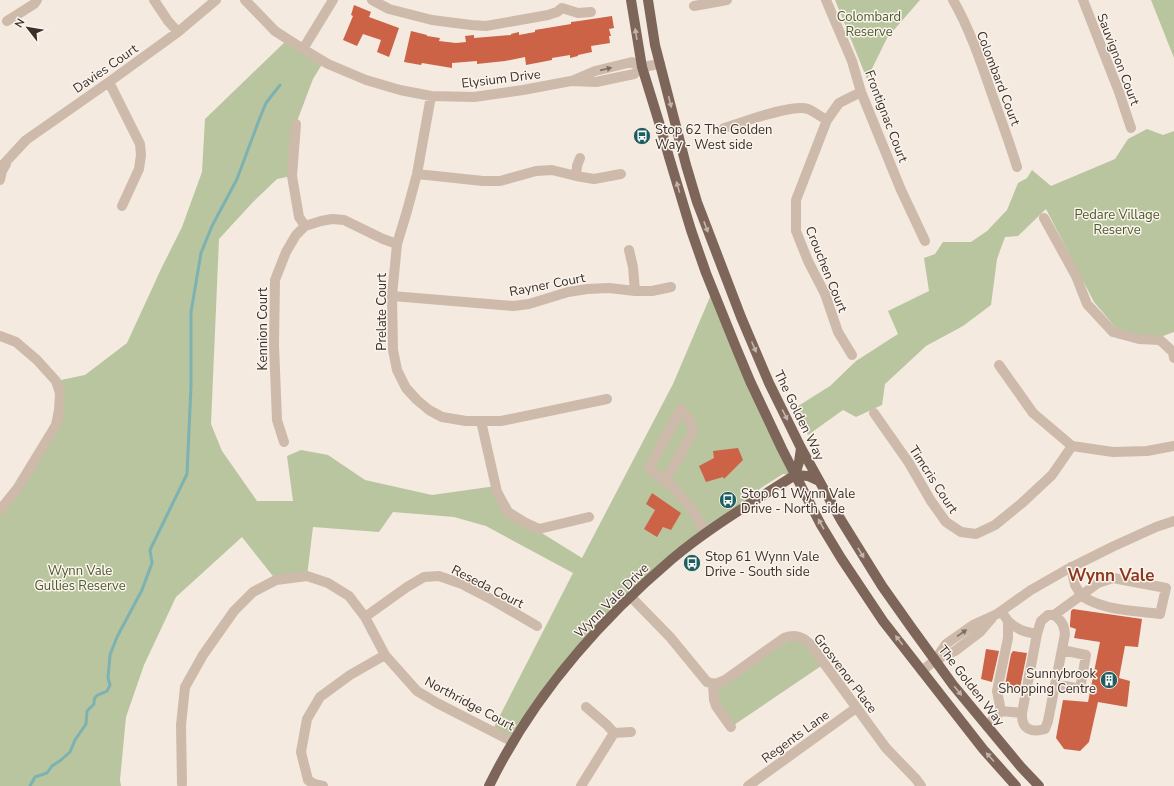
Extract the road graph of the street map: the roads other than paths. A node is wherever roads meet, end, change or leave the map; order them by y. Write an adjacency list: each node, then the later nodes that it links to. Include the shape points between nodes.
1 (37, 0): 16 (street)
2 (154, 0): 17 (street)
3 (216, 0): 17 (street, Davies Court)
4 (245, 0): 18 (street, Elysium Drive, via 275,31)
5 (333, 0): 18 (street)
6 (372, 0): 13 (street, via 389,9 432,20 486,26 548,15 557,12)
7 (631, 0): 20 (main road, one-way to 7)
8 (648, 0): 19 (main road, The Golden Way)
9 (727, 0): 14 (street)
10 (826, 0): 22 (street, Frontignac Court, via 852,60)
11 (953, 0): 30 (street, Colombard Court, via 979,57)
12 (1083, 0): 27 (street, Sauvignon Court, via 1119,92)
13 (563, 4): 15 (street, via 578,13)
14 (694, 6)
15 (591, 12)
16 (7, 21)
17 (178, 32): 21 (street, Davies Court)
18 (303, 49): 23 (street, Elysium Drive, via 328,64 366,80)
19 (660, 64): 20 (street, Elysium Drive); 55 (main road, The Golden Way, one-way to 55, via 686,165 708,234 755,351)
20 (642, 67): 23 (street, Elysium Drive, via 632,62 595,71 571,81 474,97); 56 (main road, one-way to 20, via 750,381 709,278 680,195)
21 (109, 82): 28 (street, Davies Court, via 26,140); 36 (street, via 140,144 139,169)
22 (861, 92): 24 (street, Crouchen Court, via 839,103); 39 (street, Frontignac Court)
23 (431, 96): 32 (street, Prelate Court)
24 (827, 120): 26 (street, via 808,108 788,109); 46 (street, Crouchen Court, via 796,200 796,232 825,294 838,332)
25 (296, 124): 38 (street, via 292,176 299,217)
26 (724, 128)
27 (1130, 128)
28 (10, 157): 31 (street, Davies Court); 35 (street, Davies Court)
29 (580, 158): 34 (street)
30 (1017, 167)
31 (0, 168)
32 (417, 174): 34 (street, via 483,181 500,181 536,171 552,170); 40 (street, Prelate Court)
33 (621, 174): 34 (street, via 594,179)
34 (576, 176)
35 (0, 180)
36 (122, 206)
37 (1044, 218): 47 (street, via 1076,276 1087,304 1113,332 1139,339 1160,340 1173,352)
38 (305, 226): 40 (street, via 321,220 344,220); 52 (street, Kennion Court, via 286,252 276,280 274,345 277,420)
39 (925, 241)
40 (397, 244): 44 (street, Prelate Court)
41 (629, 250): 43 (street)
42 (671, 287): 43 (street, Rayner Court)
43 (635, 291): 44 (street, Rayner Court, via 588,289 513,306)
44 (392, 296): 51 (street, Prelate Court, via 396,370 406,388 429,410 442,417)
45 (0, 336): 59 (street, via 16,342 36,360 56,381 60,393 56,425 17,489)
46 (852, 355)
47 (1174, 358)
48 (999, 365): 53 (street, via 1032,413)
49 (607, 399): 51 (street, Prelate Court, via 501,421)
50 (874, 413): 53 (street, Timcris Court, via 946,522 961,532 976,534 995,525 1052,475)
51 (482, 421): 60 (street, via 497,492 508,512 539,529)
52 (284, 442)
53 (1072, 446): 54 (street, via 1113,452 1147,451)
54 (1174, 446)
55 (801, 448): 56 (main road); 58 (main road, The Golden Way)
56 (794, 475): 58 (main road, via 808,476); 62 (main road, Wynn Vale Drive, via 737,510); 75 (main road, one-way to 56, via 883,621 841,558)
57 (665, 481): 57 (street, via 649,468 681,409 689,419 693,432); 62 (street, via 694,512)
58 (819, 481): 74 (main road, The Golden Way, one-way to 74, via 882,586)
59 (0, 510)
60 (589, 517)
61 (1174, 521): 63 (street)
62 (706, 533): 65 (main road, Wynn Vale Drive, via 673,558)
63 (1071, 567): 64 (street, via 1075,585); 66 (street)
64 (1081, 595): 64 (street, via 1091,602 1107,607 1160,614 1166,588 1113,578 1098,583); 67 (street)
65 (631, 597): 76 (street, via 670,636 707,682); 86 (main road, Wynn Vale Drive, via 575,655)
66 (999, 612): 69 (street); 74 (street, via 973,625 946,644)
67 (1054, 615): 71 (street, via 1048,615 1041,621); 72 (street, via 1064,625)
68 (365, 616): 70 (street, Reseda Court, via 424,577 439,576 462,584); 73 (street, Northridge Court); 88 (street, Northridge Court, via 350,596 328,583 307,576 276,580 253,592 234,612 207,649 185,687 181,725)
69 (1008, 621): 71 (street, via 1022,632); 80 (street, via 1008,638 997,692)
70 (536, 626)
71 (1037, 634): 81 (street)
72 (1062, 650): 77 (street); 77 (street, via 1086,655 1080,689)
73 (385, 655): 86 (street, Northridge Court, via 417,691); 87 (street, via 350,675 320,697 307,719 301,752)
74 (935, 660): 75 (street); 83 (main road, The Golden Way, one-way to 83)
75 (922, 671): 94 (main road, one-way to 75, via 983,749)
76 (712, 684): 79 (street, Grosvenor Place, via 725,680 784,638 797,636 810,644); 82 (street, via 716,706)
77 (1055, 684): 81 (street, via 1045,729 1029,730 1025,726)
78 (586, 707): 85 (street)
79 (856, 708): 92 (street, Regents Lane); 93 (street, Grosvenor Place, via 886,748)
80 (1002, 711): 81 (street); 83 (street)
81 (1022, 713)
82 (731, 726)
83 (987, 726): 95 (main road, The Golden Way)
84 (631, 732): 85 (street)
85 (614, 733): 91 (street)
86 (513, 742): 90 (main road, Wynn Vale Drive)
87 (307, 783): 89 (street)
88 (182, 784)
89 (323, 786)
90 (490, 786)
91 (581, 786)
92 (748, 786)
93 (921, 786)
94 (1016, 786)
95 (1039, 786)

